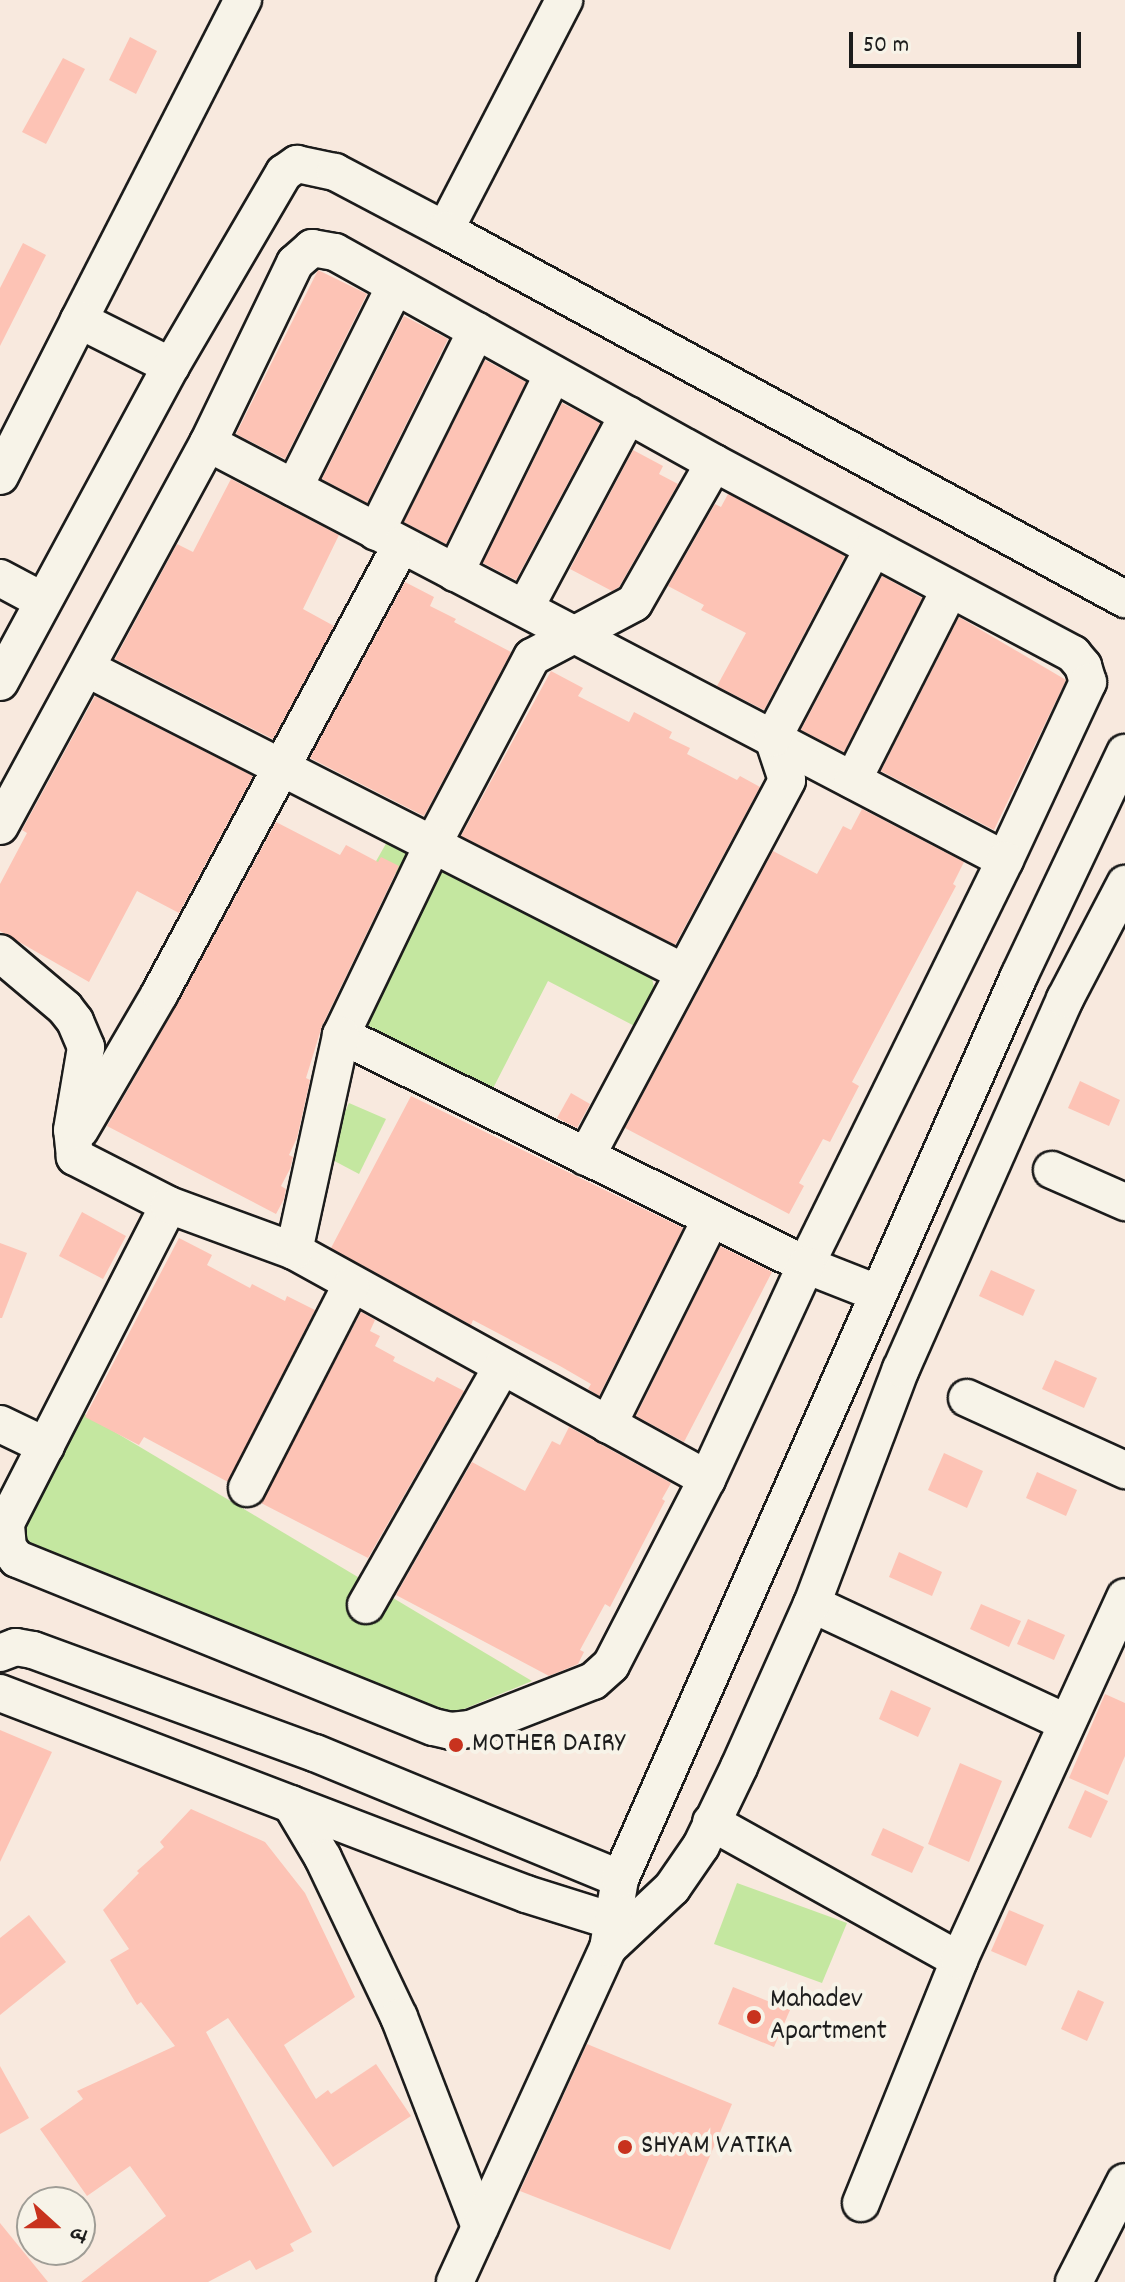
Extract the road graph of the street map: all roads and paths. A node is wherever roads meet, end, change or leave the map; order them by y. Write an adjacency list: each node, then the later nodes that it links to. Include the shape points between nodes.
1 (243, 0): 5 (street)
2 (561, 1): 3 (street)
3 (445, 230): 7 (street, via 335,172 297,164 284,173); 19 (street)
4 (395, 286): 6 (street); 10 (street, via 335,252 312,248 295,263); 13 (street)
5 (79, 320): 7 (street); 12 (street)
6 (476, 331): 8 (street); 14 (street)
7 (171, 366): 20 (street)
8 (553, 374): 9 (street); 16 (street)
9 (628, 415): 11 (street); 21 (street)
10 (208, 443): 13 (street); 23 (street)
11 (714, 463): 15 (street); 22 (street, via 634,603)
12 (0, 476)
13 (294, 488): 14 (street)
14 (388, 539): 16 (street); 27 (street)
15 (873, 548): 18 (street); 25 (street)
16 (455, 573): 21 (street)
17 (0, 578): 20 (street)
18 (950, 589): 28 (street); 31 (street, via 1073,654 1088,682)
19 (1125, 599)
20 (41, 600): 24 (street)
21 (525, 608): 22 (street)
22 (574, 633): 25 (street); 30 (street, via 532,657)
23 (88, 669): 27 (street); 29 (street)
24 (0, 682)
25 (773, 738): 28 (street); 35 (street, via 787,780)
26 (1125, 753): 32 (street)
27 (283, 768): 30 (street); 37 (street)
28 (853, 780): 31 (street)
29 (0, 826)
30 (433, 844): 35 (street); 36 (street)
31 (1005, 860): 44 (street)
32 (1069, 871): 33 (street); 46 (street)
33 (1123, 894): 56 (street, via 1065,999 901,1369)
34 (0, 953): 37 (street, via 65,1008 86,1047)
35 (683, 972): 38 (street)
36 (341, 1035): 38 (street); 43 (street)
37 (72, 1145): 41 (street, via 75,1157 88,1166)
38 (586, 1157): 42 (street)
39 (1052, 1170): 40 (street)
40 (1125, 1202)
41 (169, 1205): 43 (street); 51 (street)
42 (711, 1218): 44 (street); 50 (street)
43 (294, 1251): 45 (street)
44 (806, 1265): 46 (street); 53 (street)
45 (351, 1286): 47 (street); 54 (street)
46 (877, 1293): 64 (street)
47 (502, 1367): 50 (street); 57 (street)
48 (967, 1398): 52 (street)
49 (0, 1424): 51 (street)
50 (608, 1425): 53 (street)
51 (46, 1446): 53 (street, via 6,1523 8,1548 17,1559 451,1731 485,1724 593,1681 611,1665)
52 (1125, 1470)
53 (707, 1479)
54 (247, 1488)
55 (1125, 1597): 60 (street)
56 (812, 1604): 60 (street); 63 (street)
57 (366, 1605)
58 (0, 1653): 61 (street, via 16,1647 33,1650)
59 (0, 1693): 62 (street)
60 (1067, 1723): 66 (street)
61 (289, 1744): 62 (street); 64 (street)
62 (278, 1800): 65 (street, via 526,1894); 69 (street, via 323,1858 399,2017)
63 (711, 1822): 65 (street, via 672,1888 649,1913); 66 (street)
64 (620, 1879): 65 (street)
65 (610, 1935): 69 (street)
66 (959, 1960): 68 (street)
67 (1125, 2182): 71 (street)
68 (861, 2203)
69 (480, 2227): 70 (street)
70 (455, 2282)
71 (1074, 2282)

